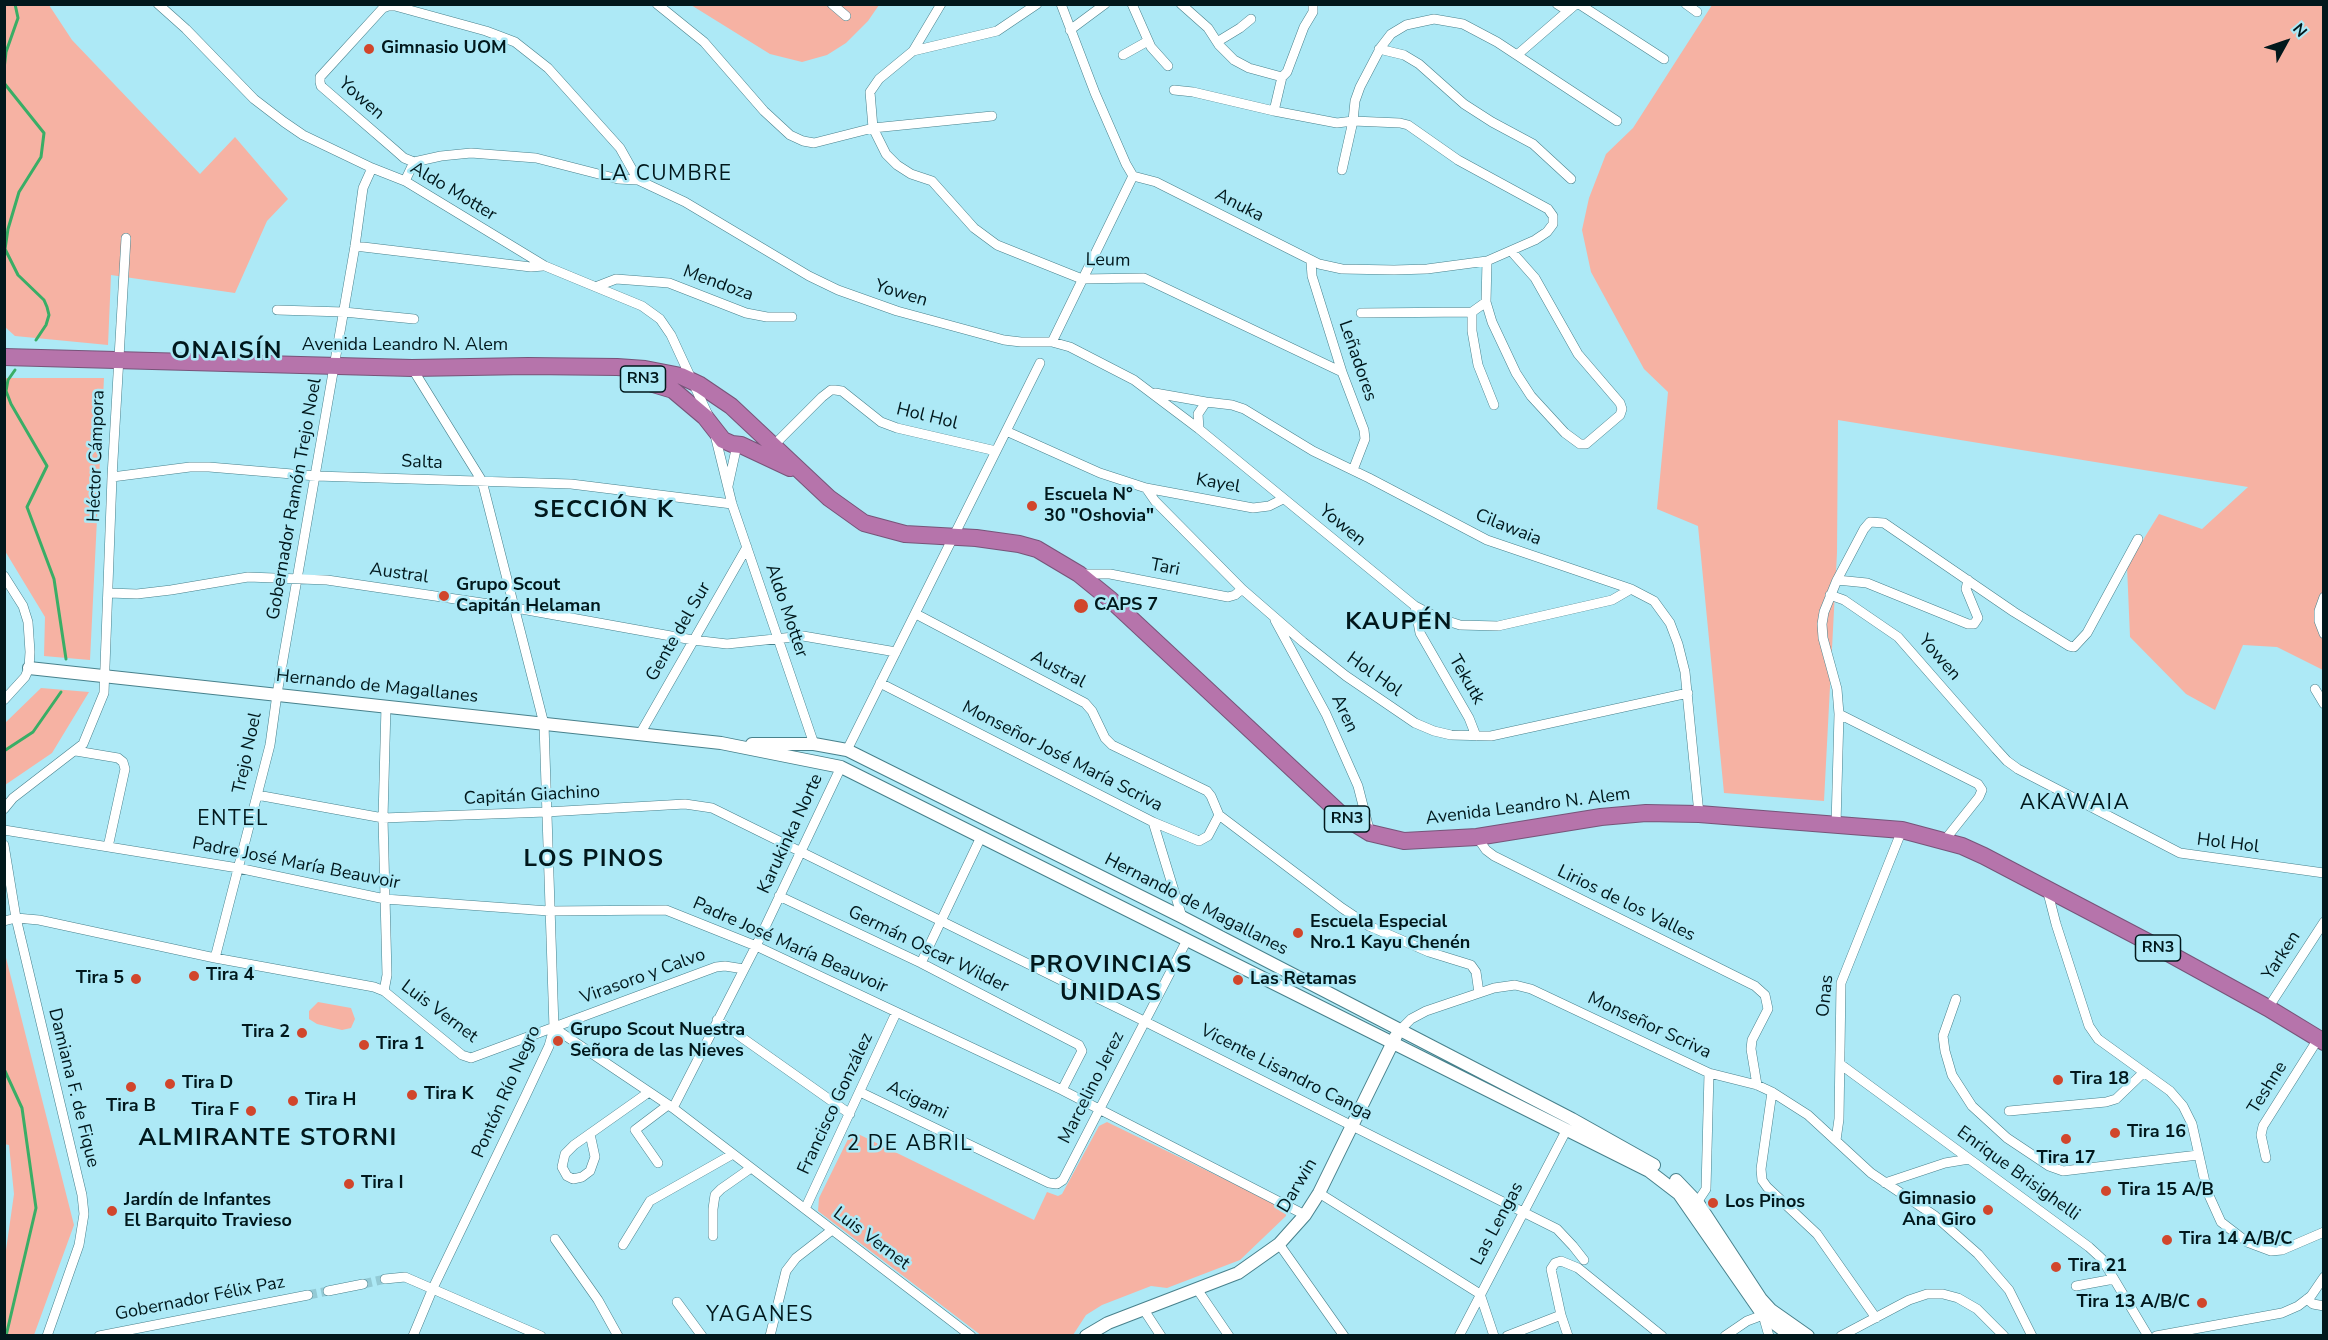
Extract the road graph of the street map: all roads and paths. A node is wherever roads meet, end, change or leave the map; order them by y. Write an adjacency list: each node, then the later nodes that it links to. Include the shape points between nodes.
1 (158, 4): 34 (street, Aldo Motter, via 255,99 284,122)
2 (657, 4): 32 (street, via 704,42 790,135 814,143)
3 (832, 4): 15 (street)
4 (941, 4): 21 (street)
5 (1037, 4): 21 (street, via 997,31)
6 (1061, 4): 17 (street)
7 (1105, 4): 17 (street)
8 (1132, 4): 18 (street)
9 (1181, 4): 19 (street, via 1208,28)
10 (1313, 4): 26 (street, via 1313,12)
11 (1557, 4): 13 (street)
12 (1686, 4): 14 (street)
13 (1574, 7): 23 (street); 24 (street)
14 (1697, 12)
15 (846, 16)
16 (1251, 19): 19 (street)
17 (1070, 30): 36 (street)
18 (1148, 41): 22 (street); 25 (street)
19 (1217, 42): 26 (street, via 1241,64)
20 (1379, 49): 23 (street, via 1398,29 1434,19 1463,24); 30 (street, via 1360,87); 37 (street, via 1404,55 1419,64 1464,104 1533,144)
21 (914, 51): 32 (street, via 879,79 870,92)
22 (1123, 55)
23 (1517, 55): 31 (street)
24 (1664, 59)
25 (1168, 66)
26 (1282, 77): 28 (street)
27 (1174, 90): 28 (street)
28 (1274, 111): 30 (street, via 1336,123)
29 (992, 116): 32 (street)
30 (1353, 121): 35 (street); 42 (street, Anuka, via 1408,125 1458,160 1548,209 1553,224 1547,232)
31 (1617, 121)
32 (873, 128): 46 (street, Leum, via 886,154 897,165 932,181 974,228 997,245)
33 (414, 162): 38 (street, via 441,156 495,154 536,158 618,179); 38 (street, Yowen, via 404,158 320,82 320,77 388,6 486,31 531,53 620,148); 39 (street)
34 (372, 168): 39 (street, Aldo Motter); 41 (street, Gobernador Ramón Trejo Noel, via 363,188)
35 (1342, 170)
36 (1133, 176): 44 (street, Anuka, via 1156,182); 46 (street)
37 (1571, 179)
38 (638, 180): 55 (street, Yowen, via 686,202 838,290 1004,340)
39 (405, 181): 45 (street, Aldo Motter)
40 (126, 238): 59 (street, Héctor Cámpora)
41 (355, 246): 45 (street); 50 (street, Gobernador Ramón Trejo Noel)
42 (1512, 252): 43 (street, Anuka); 48 (street, via 1535,278 1578,354 1620,403 1620,415 1586,444 1565,433 1516,374)
43 (1487, 261): 44 (street, Anuka, via 1394,270 1342,269); 48 (street)
44 (1311, 262): 64 (street, Leñadores)
45 (544, 266): 47 (street, Aldo Motter)
46 (1082, 279): 55 (street); 64 (street, Leum, via 1144,278)
47 (598, 286): 53 (street, Mendoza, via 616,279 669,283 746,313); 65 (street, Aldo Motter, via 642,306 660,319)
48 (1486, 302): 51 (street)
49 (277, 310): 50 (street)
50 (344, 312): 54 (street); 61 (street, Gobernador Ramón Trejo Noel)
51 (1472, 312): 52 (street); 68 (street, via 1478,366)
52 (1361, 313)
53 (792, 317)
54 (414, 319)
55 (1052, 342): 66 (street, Yowen, via 1070,347)
56 (4, 349): 58 (highway, Avenida Leandro N. Alem / RN3)
57 (4, 357): 58 (highway, Avenida Leandro N. Alem / RN3)
58 (29, 357): 59 (highway, Avenida Leandro N. Alem / RN3)
59 (118, 360): 61 (highway, Avenida Leandro N. Alem / RN3); 79 (street, Héctor Cámpora)
60 (1040, 363): 73 (street)
61 (334, 365): 63 (highway, Avenida Leandro N. Alem / RN3); 78 (street, Gobernador Ramón Trejo Noel)
62 (564, 366): 63 (highway, Avenida Leandro N. Alem / RN3); 65 (highway, Avenida Leandro N. Alem / RN3, via 645,369); 70 (highway, Avenida Leandro N. Alem / RN3, via 659,384 678,394)
63 (412, 368): 81 (street, Pontón Río Negro)
64 (1342, 372): 77 (street, Leñadores, via 1364,430 1365,439)
65 (693, 381): 69 (highway, Avenida Leandro N. Alem / RN3); 70 (street, Aldo Motter)
66 (1153, 392): 67 (street, Cilawaia); 72 (street, Yowen)
67 (1206, 402): 72 (street, via 1198,414); 77 (street, Cilawaia, via 1244,408 1313,451)
68 (1494, 405)
69 (731, 406): 70 (highway, via 720,406 712,412); 71 (highway, Avenida Leandro N. Alem / RN3)
70 (711, 423): 74 (highway, Avenida Leandro N. Alem / RN3, via 727,442); 82 (street, Aldo Motter)
71 (748, 424): 74 (highway, via 748,435); 75 (highway, Avenida Leandro N. Alem / RN3)
72 (1199, 429): 84 (street, Yowen)
73 (1006, 431): 76 (street); 83 (street, via 1100,473)
74 (739, 445): 80 (highway, Avenida Leandro N. Alem / RN3); 82 (street)
75 (774, 445): 76 (street, Hol Hol, via 822,397 835,390 897,429); 80 (highway, Avenida Leandro N. Alem / RN3)
76 (996, 451): 86 (street)
77 (1353, 470): 95 (street, Cilawaia, via 1486,540)
78 (316, 476): 79 (street, Salta, via 190,467); 81 (street, Salta); 91 (street, Gobernador Ramón Trejo Noel)
79 (112, 477): 96 (street, Héctor Cámpora)
80 (811, 480): 86 (highway, Avenida Leandro N. Alem / RN3, via 864,523 905,534)
81 (482, 481): 85 (street, Salta, via 571,484); 100 (street, Pontón Río Negro)
82 (727, 488): 85 (street, Aldo Motter)
83 (1146, 488): 84 (street, Kayel, via 1253,508); 94 (street, Hol Hol)
84 (1283, 500): 99 (street, Yowen)
85 (732, 504): 88 (street, Aldo Motter)
86 (954, 537): 89 (highway, Avenida Leandro N. Alem / RN3, via 1037,549); 101 (street)
87 (2138, 539): 93 (street, via 2087,633 2074,647)
88 (747, 547): 104 (street, Aldo Motter); 105 (street, Gente del Sur)
89 (1079, 574): 94 (street, Tari, via 1110,574 1228,597); 136 (highway, Avenida Leandro N. Alem / RN3, via 1344,817)
90 (4, 576): 107 (street, via 18,595 28,622)
91 (298, 578): 96 (street, Austral, via 248,578 137,594); 100 (street, Austral); 112 (street, Gobernador Ramón Trejo Noel)
92 (1837, 580): 93 (street, via 1864,529 1876,521); 93 (street, via 1867,582 1974,624 1978,618 1966,589); 97 (street)
93 (1968, 580)
94 (1242, 589): 102 (street, Hol Hol)
95 (1631, 589): 99 (street, Yowen, via 1612,600 1498,626 1460,625); 111 (street, Cilawaia, via 1654,601 1670,623)
96 (109, 593): 108 (street, Héctor Cámpora)
97 (1830, 595): 116 (street, via 1822,624 1823,638 1837,689); 124 (street, Yowen, via 1844,600 1898,637)
98 (2324, 597): 103 (street, via 2319,621)
99 (1414, 606): 119 (street, Tekutk, via 1420,633)
100 (516, 608): 105 (street, Austral); 117 (street, Pontón Río Negro)
101 (916, 614): 106 (street); 130 (street, Austral, via 1085,703 1112,745 1207,791)
102 (1273, 616): 119 (street, Hol Hol, via 1346,676 1415,723 1451,735); 136 (street, Aren, via 1326,714 1358,786)
103 (2324, 634)
104 (778, 638): 105 (street, Austral, via 727,644); 106 (street, Austral, via 803,636); 121 (street, Aldo Motter)
105 (693, 640): 118 (street, Gente del Sur)
106 (896, 652): 109 (street)
107 (29, 668): 108 (main road, Hernando de Magallanes); 113 (street, via 26,677)
108 (106, 675): 112 (main road, Hernando de Magallanes); 122 (street, via 102,701)
109 (880, 683): 123 (street); 132 (street, Monseñor José María Scriva)
110 (2315, 689): 114 (street)
111 (1688, 693): 119 (street, Hol Hol); 129 (street, Cilawaia)
112 (277, 694): 115 (main road, Hernando de Magallanes); 126 (street, Trejo Noel, via 270,745)
113 (4, 700)
114 (2324, 704)
115 (386, 706): 117 (main road, Hernando de Magallanes); 131 (street)
116 (1839, 714): 133 (street); 139 (street, via 1978,784 1982,790)
117 (543, 724): 118 (main road, Hernando de Magallanes); 128 (street, Pontón Río Negro)
118 (640, 734): 120 (main road, Hernando de Magallanes)
119 (1476, 736)
120 (721, 743): 121 (main road, Hernando de Magallanes); 125 (main road, Hernando de Magallanes)
121 (814, 744): 123 (main road, Hernando de Magallanes)
122 (76, 750): 127 (street); 141 (street, via 123,762 125,769)
123 (847, 750): 149 (main road, Hernando de Magallanes)
124 (2007, 761): 144 (street, Hol Hol, via 2180,853)
125 (841, 767): 137 (main road, Hernando de Magallanes); 142 (street, Karukinka Norte)
126 (257, 795): 131 (street, Capitán Giachino); 143 (street, Trejo Noel)
127 (4, 809)
128 (546, 812): 131 (street, Capitán Giachino); 142 (street, Capitán Giachino, via 699,804); 148 (street, Pontón Río Negro)
129 (1699, 814): 133 (highway, Avenida Leandro N. Alem / RN3); 138 (highway, Avenida Leandro N. Alem / RN3, via 1622,814)
130 (1219, 815): 132 (street, Monseñor José María Scriva, via 1208,836 1199,841); 160 (street, via 1369,926 1471,965)
131 (383, 818): 147 (street)
132 (1153, 822): 149 (street)
133 (1836, 825): 135 (highway, Avenida Leandro N. Alem / RN3)
134 (4, 830): 141 (street, Padre José María Beauvoir)
135 (1902, 830): 139 (highway, Avenida Leandro N. Alem / RN3); 170 (street, Onas, via 1841,983)
136 (1370, 833): 138 (highway, Avenida Leandro N. Alem / RN3, via 1404,841)
137 (981, 837): 152 (street); 154 (main road, Hernando de Magallanes)
138 (1477, 837): 173 (street, Lirios de los Valles, via 1494,856 1755,986 1766,995 1768,1009 1750,1049)
139 (1944, 841): 145 (highway, Avenida Leandro N. Alem / RN3, via 1984,856)
140 (4, 845): 150 (street, Damiana F. de Fique)
141 (108, 847): 143 (street, Padre José María Beauvoir)
142 (801, 852): 146 (street, Karukinka Norte); 152 (street, Vicente Lisandro Canga)
143 (238, 868): 147 (street, Padre José María Beauvoir); 156 (street, Trejo Noel)
144 (2324, 873)
145 (2048, 889): 162 (highway, Avenida Leandro N. Alem / RN3); 171 (street, via 2089,1026 2098,1039)
146 (779, 896): 155 (street, Karukinka Norte); 157 (street, Germán Oscar Wilder)
147 (385, 899): 148 (street, Padre José María Beauvoir); 159 (street)
148 (549, 911): 155 (street, Padre José María Beauvoir, via 666,910); 166 (street, Pontón Río Negro)
149 (1182, 917): 167 (main road, Hernando de Magallanes)
150 (16, 918): 151 (street, Luis Vernet); 156 (street, Luis Vernet); 223 (street, Damiana F. de Fique, via 84,1214 79,1245)
151 (4, 921)
152 (942, 921): 157 (street); 165 (street, Vicente Lisandro Canga)
153 (2324, 922): 162 (street, Yarken)
154 (1187, 940): 165 (street, Marcelino Jerez); 169 (main road, Hernando de Magallanes)
155 (756, 946): 158 (street, Karukinka Norte); 163 (street, Padre José María Beauvoir)
156 (215, 958): 159 (street, Luis Vernet)
157 (921, 963): 174 (street, Germán Oscar Wilder, via 1079,1045 1082,1051)
158 (744, 969): 164 (street, Karukinka Norte); 166 (street, Virasoro y Calvo, via 716,967)
159 (384, 991): 166 (street, Luis Vernet, via 462,1055 471,1058)
160 (1479, 993): 167 (street, Darwin, via 1426,1011); 172 (street, Monseñor Scriva, via 1507,986 1531,989)
161 (1956, 999): 187 (street, via 1943,1036 1952,1075 1972,1106 2007,1138 2049,1166 2063,1171)
162 (2268, 1008): 168 (highway, Avenida Leandro N. Alem / RN3)
163 (896, 1013): 174 (street, Padre José María Beauvoir); 176 (street, Francisco González)
164 (717, 1020): 178 (street, Karukinka Norte); 181 (street)
165 (1144, 1021): 179 (street, Marcelino Jerez); 182 (street, Vicente Lisandro Canga)
166 (555, 1028): 175 (street, Luis Vernet); 211 (street, Pontón Río Negro)
167 (1400, 1030): 169 (main road, Darwin); 195 (main road, Hernando de Magallanes, via 1632,1151 1672,1176)
168 (2321, 1041): 188 (street, Teshne, via 2263,1126)
169 (1393, 1043): 182 (main road, Darwin); 183 (main road, Hernando de Magallanes)
170 (1840, 1064): 185 (street, Onas); 189 (street, Enrique Brisighelli)
171 (2144, 1072): 180 (street, via 2116,1099 2106,1102); 187 (street, via 2183,1106 2192,1124)
172 (1709, 1073): 173 (street, Monseñor Scriva); 195 (street, via 1706,1189)
173 (1757, 1084): 177 (street, Monseñor Scriva)
174 (1062, 1090): 179 (street, Padre José María Beauvoir)
175 (649, 1092): 178 (street, Luis Vernet); 184 (street)
176 (860, 1092): 181 (street, Francisco González); 193 (street, Acigami)
177 (1772, 1092): 185 (street, Monseñor Scriva, via 1808,1115); 222 (street, via 1762,1180 1817,1234)
178 (670, 1107): 186 (street, Luis Vernet); 190 (street, via 635,1130)
179 (1099, 1110): 193 (street, Marcelino Jerez, via 1064,1180); 198 (street, Padre José María Beauvoir)
180 (2009, 1111)
181 (850, 1114): 196 (street, Francisco González)
182 (1352, 1124): 194 (main road, Darwin); 197 (street, Vicente Lisandro Canga)
183 (1567, 1129): 195 (main road, Hernando de Magallanes, via 1649,1171); 197 (street, Las Lengas)
184 (590, 1134): 184 (street, via 565,1154 562,1167 573,1179 590,1171 596,1157)
185 (1836, 1140): 192 (street, Monseñor Scriva)
186 (733, 1154): 191 (street, Luis Vernet); 204 (street, via 650,1201)
187 (2198, 1155): 200 (street, via 2214,1208 2222,1222 2247,1242 2261,1249 2282,1250)
188 (2266, 1158)
189 (1969, 1159): 192 (street); 207 (street, Enrique Brisighelli, via 2089,1247)
190 (658, 1163)
191 (751, 1168): 196 (street, Luis Vernet); 201 (street, via 715,1195)
192 (1885, 1183): 246 (street, Monseñor Scriva, via 1935,1216 1996,1272)
193 (1057, 1184)
194 (1319, 1193): 198 (main road, Darwin); 214 (street)
195 (1695, 1206): 221 (main road, Hernando de Magallanes); 243 (main road, Hernando de Magallanes, via 1761,1299)
196 (805, 1209): 199 (street, Luis Vernet)
197 (1523, 1212): 205 (street, Vicente Lisandro Canga, via 1557,1229); 214 (street, Las Lengas)
198 (1305, 1215): 203 (main road, Darwin)
199 (832, 1230): 229 (street, via 796,1258 786,1271); 230 (street, Luis Vernet)
200 (2324, 1232)
201 (713, 1236)
202 (555, 1239): 227 (street)
203 (1278, 1244): 212 (main road, Darwin, via 1238,1273); 234 (street)
204 (623, 1245)
205 (1584, 1260)
206 (2324, 1277): 216 (street)
207 (2114, 1278): 210 (street); 247 (street, Enrique Brisighelli)
208 (385, 1279): 211 (street, via 405,1277)
209 (363, 1284): 213 (street)
210 (2076, 1286)
211 (433, 1288): 225 (street, Pontón Río Negro); 226 (street)
212 (1197, 1289): 219 (main road, Darwin); 233 (street)
213 (328, 1291)
214 (1480, 1294): 235 (street, Las Lengas); 236 (street)
215 (308, 1295): 224 (street, Gobernador Félix Paz)
216 (2307, 1299): 218 (street); 248 (street, via 2282,1313)
217 (677, 1302): 228 (street)
218 (2324, 1306)
219 (1143, 1310): 231 (main road, Darwin); 232 (street)
220 (1561, 1315): 237 (street); 238 (street); 239 (street, via 1551,1269 1561,1261 1578,1268)
221 (1763, 1315): 240 (street); 241 (street, Hernando de Magallanes); 242 (main road)
222 (1876, 1318): 244 (street); 245 (street, via 1927,1293 1943,1294 1977,1310)
223 (47, 1335)
224 (99, 1335)
225 (413, 1335)
226 (541, 1335)
227 (618, 1335)
228 (702, 1335)
229 (770, 1335)
230 (971, 1335)
231 (1086, 1335)
232 (1161, 1335)
233 (1229, 1335)
234 (1344, 1335)
235 (1459, 1335)
236 (1494, 1335)
237 (1507, 1335)
238 (1568, 1335)
239 (1662, 1335)
240 (1725, 1335)
241 (1769, 1335)
242 (1791, 1335)
243 (1808, 1335)
244 (1841, 1335)
245 (2004, 1335)
246 (2032, 1335)
247 (2148, 1335)
248 (2156, 1335)

